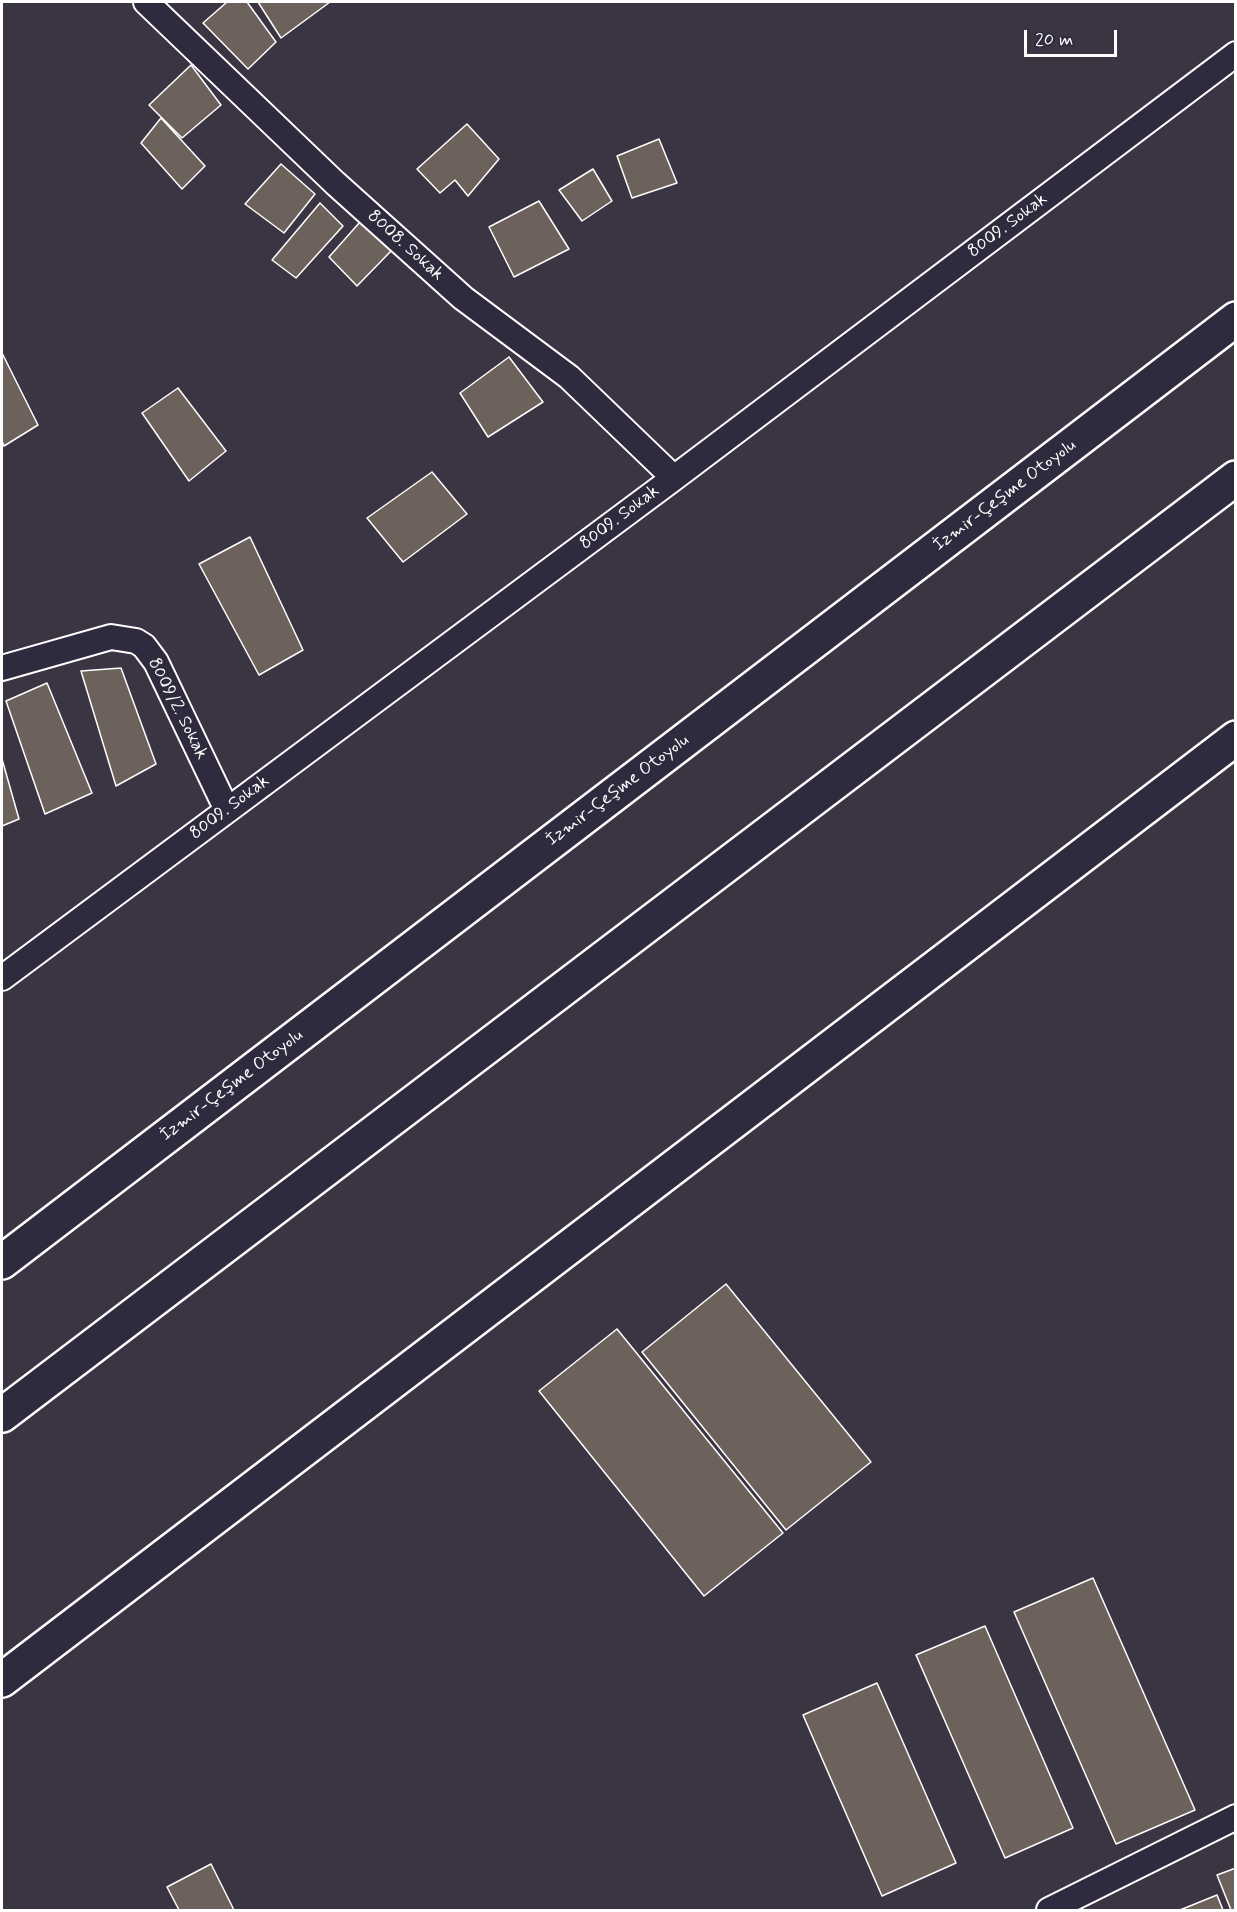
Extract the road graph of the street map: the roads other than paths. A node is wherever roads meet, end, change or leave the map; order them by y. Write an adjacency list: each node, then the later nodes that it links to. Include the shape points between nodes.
1 (146, 2): 4 (street, 8008. Sokak, via 335,183 463,298 569,376)
2 (1236, 54): 4 (street, 8009. Sokak)
3 (1236, 320): 10 (main road, İzmir-Çeşme Otoyolu)
4 (674, 478): 8 (street, 8009. Sokak)
5 (1236, 478): 11 (main road)
6 (2, 668): 8 (street, 8009/2. Sokak, via 111,637 144,646 156,662)
7 (1236, 738): 12 (main road)
8 (227, 810): 9 (street, 8009. Sokak)
9 (2, 978)
10 (2, 1262)
11 (2, 1415)
12 (2, 1680)
13 (1236, 1817): 14 (street)
14 (1049, 1911)

